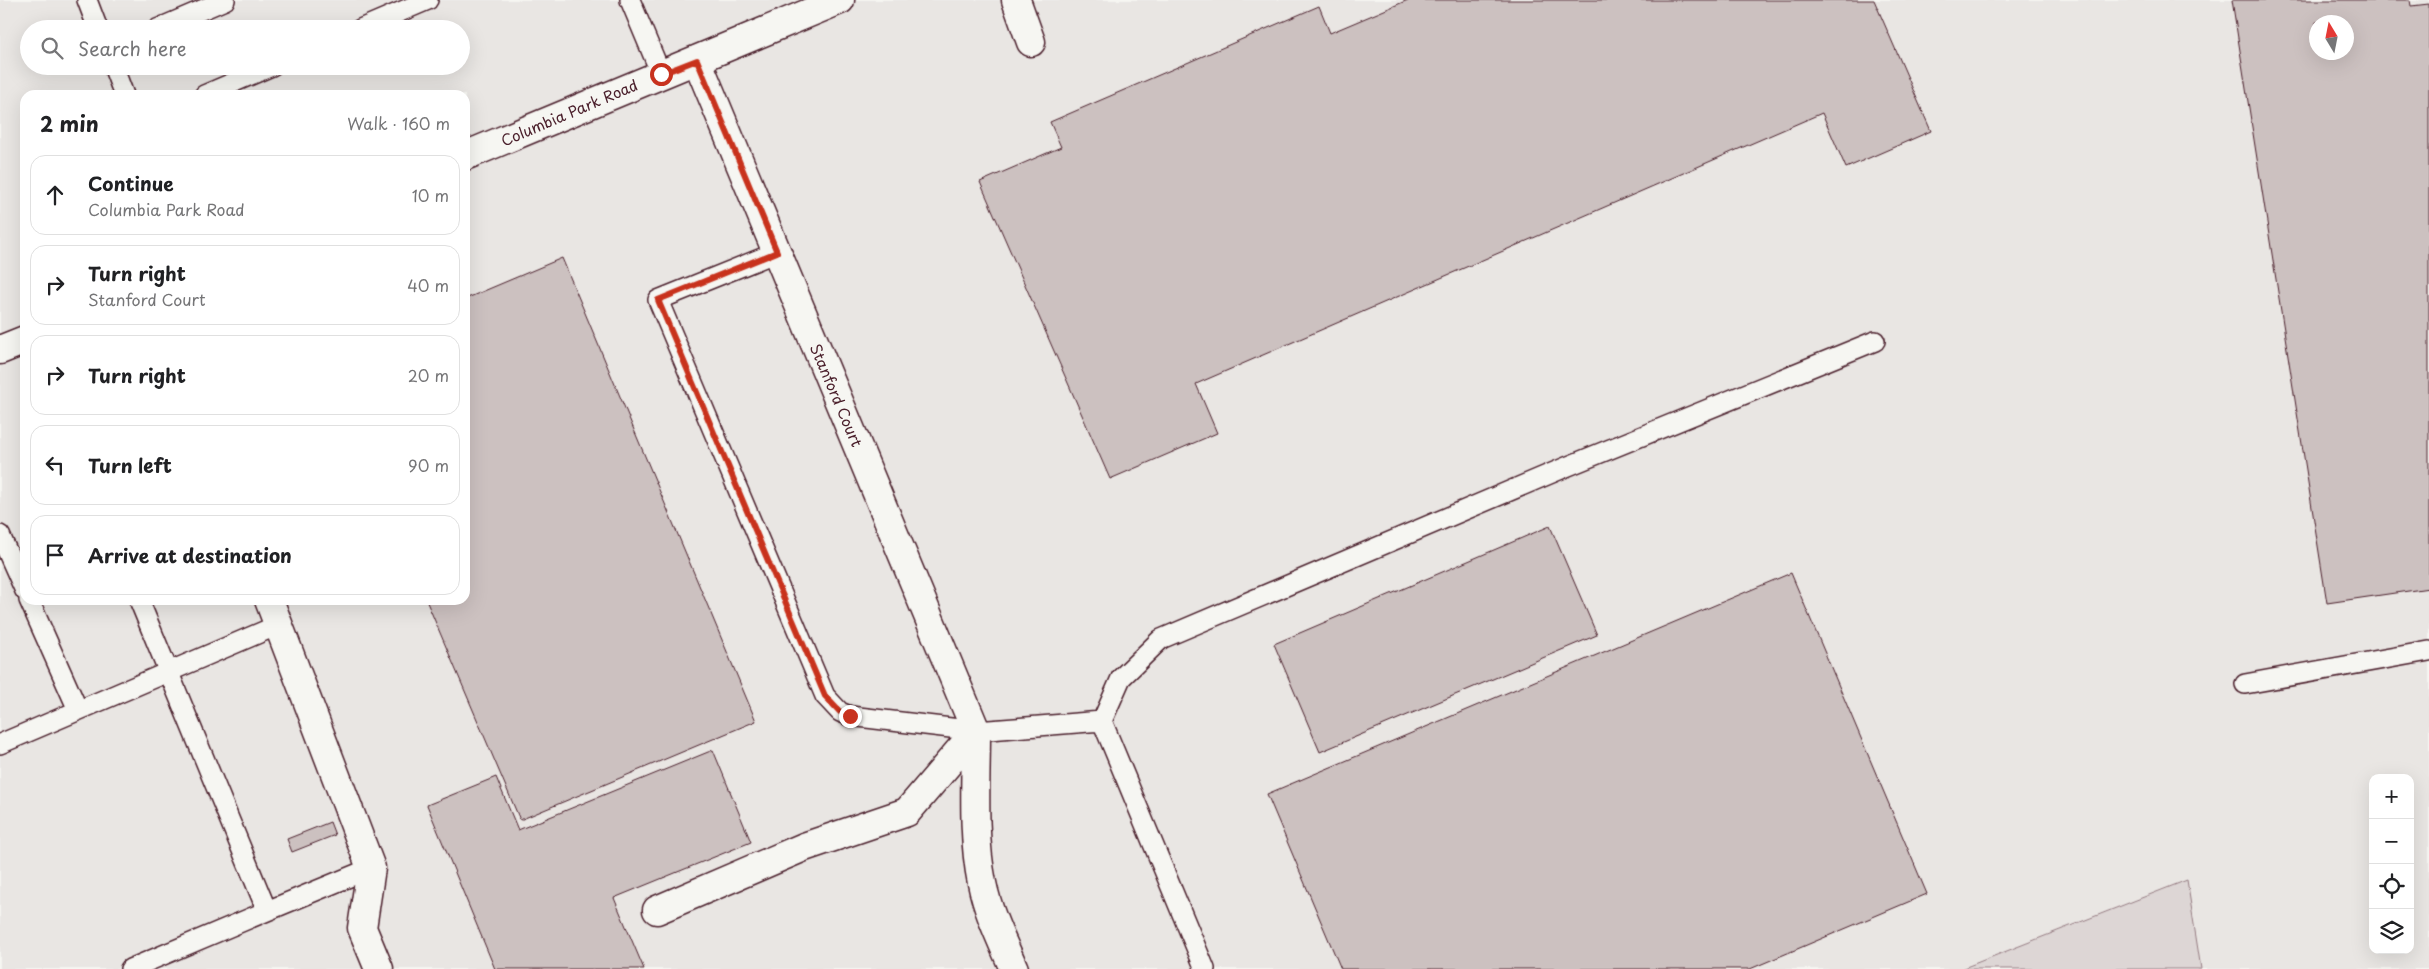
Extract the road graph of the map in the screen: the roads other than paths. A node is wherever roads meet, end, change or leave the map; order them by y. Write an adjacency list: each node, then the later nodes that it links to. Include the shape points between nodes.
1 (87, 0): 7 (lane)
2 (225, 0): 8 (lane)
3 (428, 0): 9 (lane)
4 (630, 0): 12 (lane)
5 (840, 0): 11 (street, Columbia Park Road)
6 (1016, 0): 10 (street)
7 (95, 20)
8 (178, 20)
9 (381, 20)
10 (1031, 42)
11 (697, 60): 12 (street, Columbia Park Road); 18 (street, Stanford Court)
12 (661, 74): 17 (street, Columbia Park Road)
13 (116, 75): 15 (lane)
14 (251, 75): 16 (lane)
15 (122, 90)
16 (216, 90)
17 (470, 154)
18 (777, 252): 32 (street, Stanford Court); 32 (lane, via 658,300 818,678 832,704 850,716)
19 (1875, 341): 31 (lane, via 1566,467 1161,639 1121,678)
20 (20, 342): 21 (street)
21 (0, 350)
22 (0, 535): 23 (lane)
23 (20, 580)
24 (31, 605): 30 (lane)
25 (141, 605): 28 (lane)
26 (274, 612): 28 (lane); 34 (street)
27 (2429, 651): 29 (lane)
28 (169, 672): 30 (lane); 36 (lane)
29 (2245, 684)
30 (78, 710): 33 (lane)
31 (1102, 721): 32 (lane); 40 (lane)
32 (976, 731): 35 (street, via 907,812 804,847); 39 (street, via 975,810 982,882)
33 (0, 744)
34 (371, 868): 36 (lane); 38 (street, via 362,928)
35 (657, 910)
36 (266, 912): 37 (lane)
37 (130, 969)
38 (379, 969)
39 (1014, 969)
40 (1205, 969)

